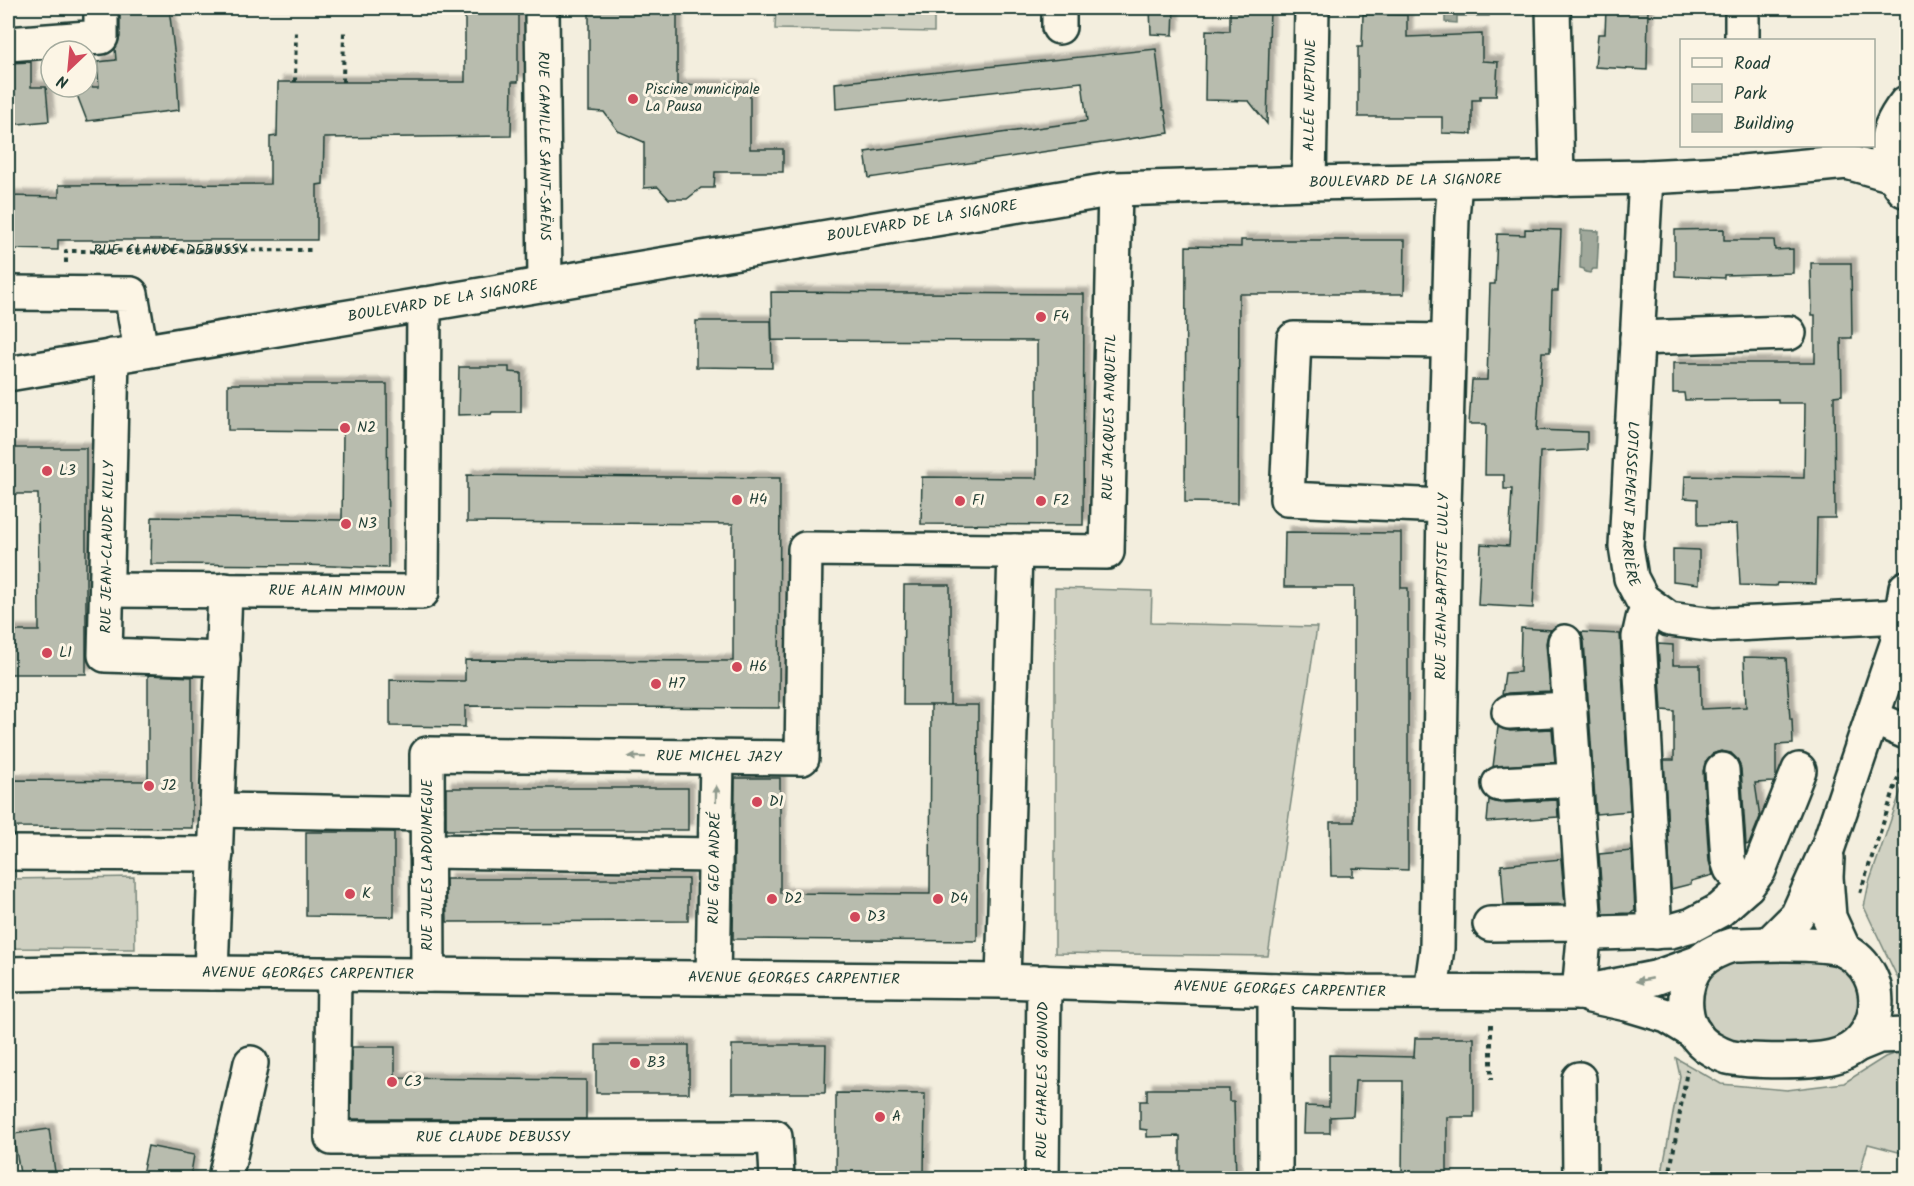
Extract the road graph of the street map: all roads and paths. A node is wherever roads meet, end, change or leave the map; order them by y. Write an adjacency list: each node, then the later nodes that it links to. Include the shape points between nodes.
1 (101, 8): 9 (street, via 101,37)
2 (542, 8): 25 (street, RUE CAMILLE SAINT-SAËNS)
3 (1312, 8): 21 (street, ALLÉE NEPTUNE)
4 (1553, 8): 19 (street)
5 (1742, 8): 8 (street)
6 (296, 29): 10 (path)
7 (344, 30): 11 (path)
8 (1742, 39)
9 (8, 44)
10 (295, 82)
11 (343, 82)
12 (1906, 103): 13 (street)
13 (1887, 138): 14 (street, BOULEVARD DE LA SIGNORE); 22 (street, via 1887,158)
14 (1875, 145)
15 (1872, 147): 17 (street, BOULEVARD DE LA SIGNORE)
16 (1743, 159): 17 (street, BOULEVARD DE LA SIGNORE); 18 (street, BOULEVARD DE LA SIGNORE)
17 (1847, 162): 22 (street, BOULEVARD DE LA SIGNORE)
18 (1646, 177): 19 (street, BOULEVARD DE LA SIGNORE); 30 (street, LOTISSEMENT BARRIÈRE)
19 (1557, 179): 20 (street, BOULEVARD DE LA SIGNORE)
20 (1455, 181): 21 (street, BOULEVARD DE LA SIGNORE); 31 (street, RUE JEAN-BAPTISTE LULLY)
21 (1310, 183): 23 (street, BOULEVARD DE LA SIGNORE)
22 (1900, 183)
23 (1115, 189): 25 (street, BOULEVARD DE LA SIGNORE); 36 (street, RUE JACQUES ANQUETIL, via 1107,552)
24 (315, 250): 27 (path, RUE CLAUDE DEBUSSY, via 66,251)
25 (545, 284): 28 (street, BOULEVARD DE LA SIGNORE)
26 (8, 293): 27 (street)
27 (65, 294): 32 (street, via 131,294)
28 (424, 304): 32 (street, BOULEVARD DE LA SIGNORE); 38 (street, RUE ALAIN MIMOUN, via 422,592)
29 (1789, 333): 30 (street)
30 (1637, 338): 40 (street, LOTISSEMENT BARRIÈRE, via 1626,546 1631,578)
31 (1449, 341): 34 (street, RUE JEAN-BAPTISTE LULLY); 34 (street, via 1294,339 1287,499)
32 (126, 354): 33 (street, BOULEVARD DE LA SIGNORE); 37 (street, RUE JEAN-CLAUDE KILLY)
33 (8, 374)
34 (1444, 506): 76 (street, RUE JEAN-BAPTISTE LULLY, via 1437,948)
35 (805, 549): 36 (street, RUE JACQUES ANQUETIL); 48 (street, RUE MICHEL JAZY, via 802,758)
36 (1015, 551): 73 (street)
37 (107, 590): 38 (street, RUE ALAIN MIMOUN); 42 (street, RUE JEAN-CLAUDE KILLY, via 105,655)
38 (225, 590): 42 (street)
39 (1904, 602): 40 (street, LOTISSEMENT BARRIÈRE, via 1714,626 1670,619); 45 (street, via 1897,644)
40 (1650, 606): 64 (street, via 1639,637)
41 (1565, 642): 43 (street)
42 (223, 659): 53 (street)
43 (1570, 709): 44 (street); 51 (street)
44 (1509, 712)
45 (1872, 717): 46 (street); 55 (street)
46 (1905, 747): 61 (path)
47 (427, 754): 48 (street, RUE MICHEL JAZY, one-way to 47); 54 (street, RUE JULES LADOUMEGUE)
48 (717, 758): 59 (street, RUE GEO ANDRÉ, one-way to 48)
49 (1722, 770): 60 (street, via 1728,860)
50 (1799, 770): 60 (street, via 1759,870)
51 (1575, 780): 52 (street); 63 (street)
52 (1499, 784)
53 (217, 810): 54 (street); 58 (street)
54 (427, 814): 56 (street, RUE JULES LADOUMEGUE)
55 (1828, 847): 65 (street, via 1797,916); 66 (street, via 1829,917)
56 (427, 852): 59 (street); 71 (street, RUE JULES LADOUMEGUE)
57 (8, 853): 58 (street)
58 (216, 854): 68 (street)
59 (715, 855): 72 (street, RUE GEO ANDRÉ)
60 (1747, 886): 64 (street, via 1720,910 1692,926)
61 (1859, 896)
62 (1490, 924): 63 (street, via 1572,923)
63 (1585, 927): 64 (street, via 1597,933); 78 (street)
64 (1655, 932)
65 (1768, 945): 66 (street, via 1826,945); 67 (street, via 1732,945 1714,951)
66 (1844, 950): 79 (street, via 1859,960)
67 (1700, 962): 78 (street, AVENUE GEORGES CARPENTIER, one-way to 78, via 1655,978); 83 (street, via 1685,996)
68 (211, 973): 69 (street, AVENUE GEORGES CARPENTIER); 70 (street, AVENUE GEORGES CARPENTIER)
69 (8, 974)
70 (334, 975): 71 (street, AVENUE GEORGES CARPENTIER); 88 (street, RUE CLAUDE DEBUSSY, via 332,1138 776,1137)
71 (428, 975): 72 (street, AVENUE GEORGES CARPENTIER)
72 (713, 978): 73 (street, AVENUE GEORGES CARPENTIER)
73 (1003, 981): 74 (street, AVENUE GEORGES CARPENTIER)
74 (1044, 982): 75 (street, AVENUE GEORGES CARPENTIER); 89 (street, RUE CHARLES GOUNOD)
75 (1275, 990): 76 (street, AVENUE GEORGES CARPENTIER); 90 (street)
76 (1431, 992): 77 (street, AVENUE GEORGES CARPENTIER)
77 (1491, 993): 78 (street, AVENUE GEORGES CARPENTIER); 86 (path)
78 (1579, 993): 83 (street, AVENUE GEORGES CARPENTIER, via 1666,1016)
79 (1876, 993): 80 (street); 82 (street, via 1870,1030)
80 (1906, 1017)
81 (1906, 1035): 82 (street, via 1879,1036)
82 (1857, 1045): 83 (street, via 1840,1055 1821,1059 1745,1059)
83 (1692, 1047): 92 (path)
84 (251, 1063): 87 (street)
85 (1579, 1079): 91 (street)
86 (1491, 1080)
87 (225, 1179)
88 (777, 1179)
89 (1042, 1179)
90 (1275, 1179)
91 (1580, 1179)
92 (1669, 1179)

